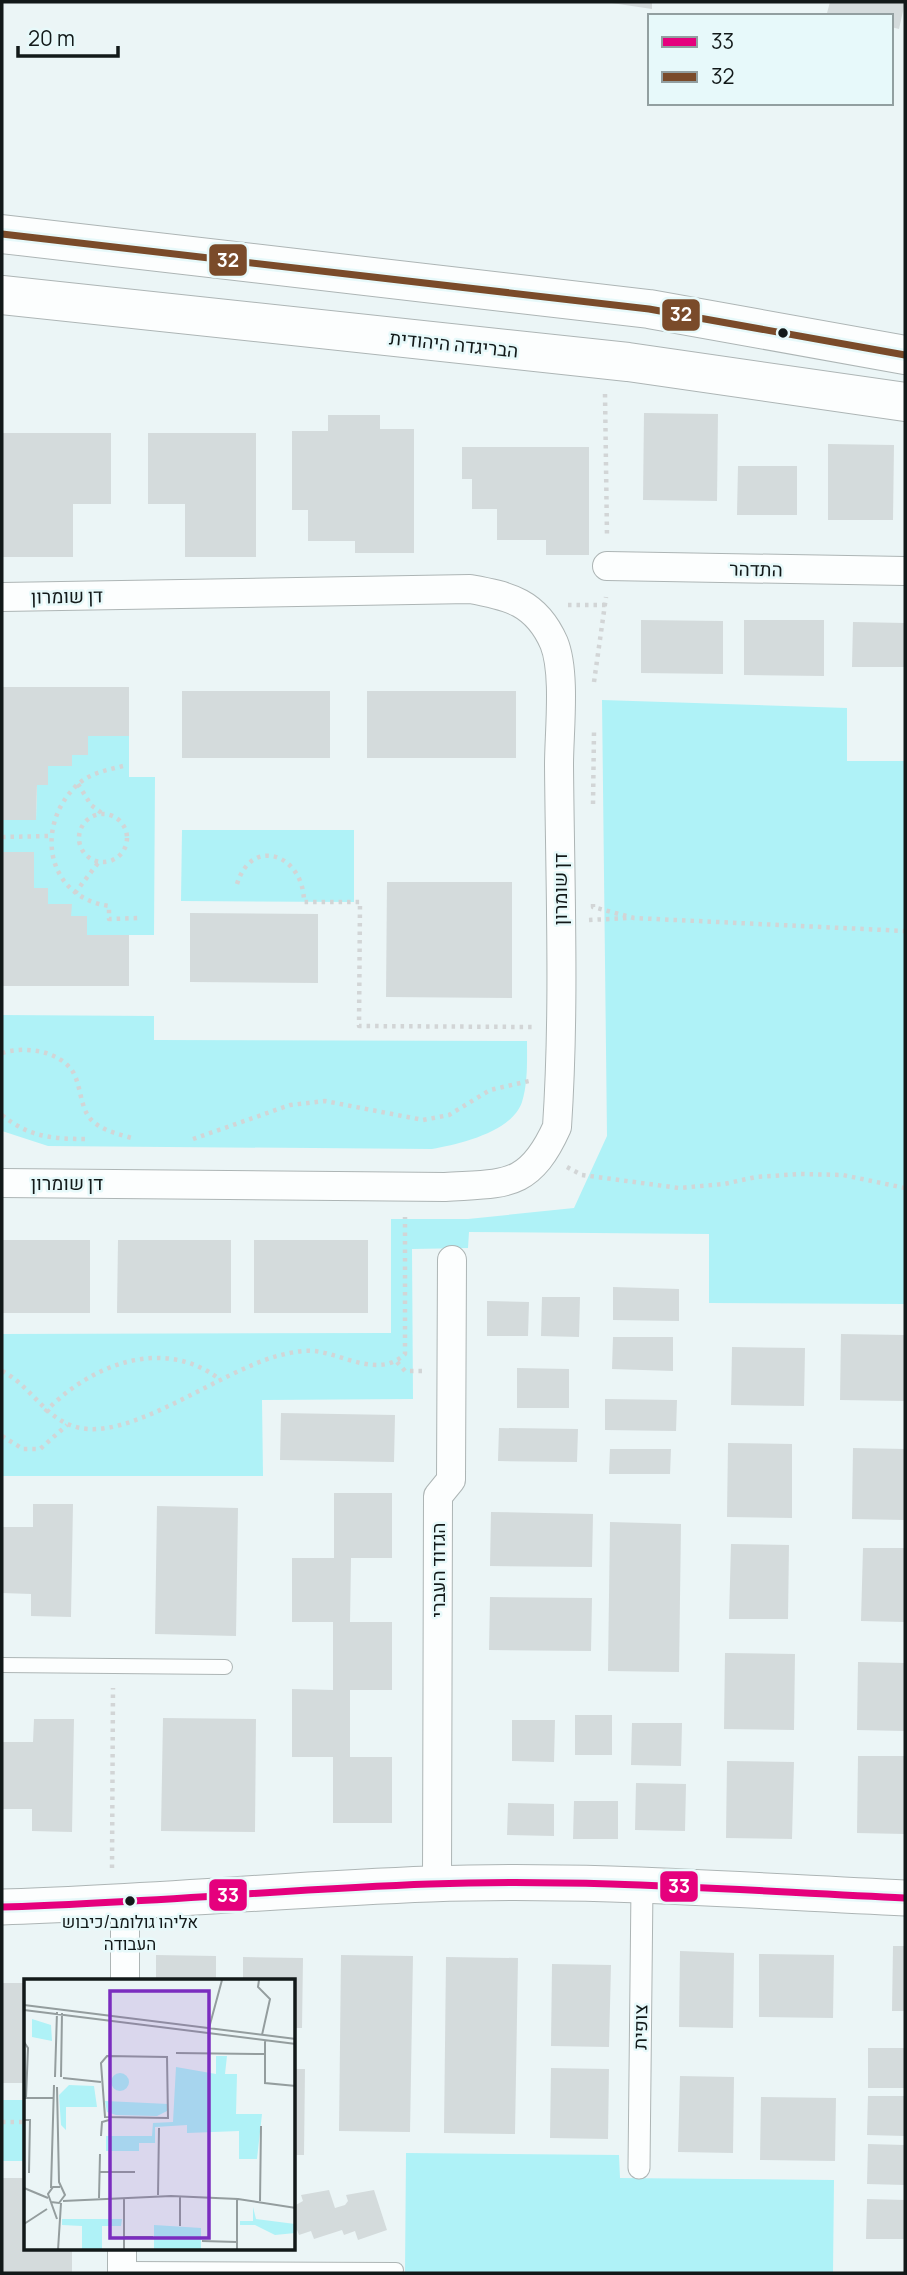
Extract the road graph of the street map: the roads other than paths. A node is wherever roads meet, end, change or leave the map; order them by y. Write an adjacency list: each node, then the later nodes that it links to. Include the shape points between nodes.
1 (2, 234): 3 (main road, via 649,309)
2 (2, 295): 4 (main road, הבריגדה היהודית, via 628,362)
3 (904, 351): 4 (street)
4 (900, 401)
5 (607, 566): 6 (street, התדהר)
6 (905, 571)
7 (2, 597): 8 (street, דן שומרון, via 470,589 505,595 526,605 554,645 559,676 560,922 557,1127 534,1168 506,1183)
8 (2, 1183)
9 (452, 1260): 12 (street, הגדוד העברי, via 451,1480 438,1496)
10 (2, 1665): 11 (lane)
11 (225, 1667)
12 (437, 1884): 13 (street); 15 (street)
13 (642, 1886): 14 (street); 18 (street, צופית)
14 (905, 1898)
15 (118, 1903): 16 (street); 17 (street)
16 (2, 1907)
17 (125, 1979)
18 (639, 2168)
19 (122, 2264): 20 (lane)
20 (396, 2270)

